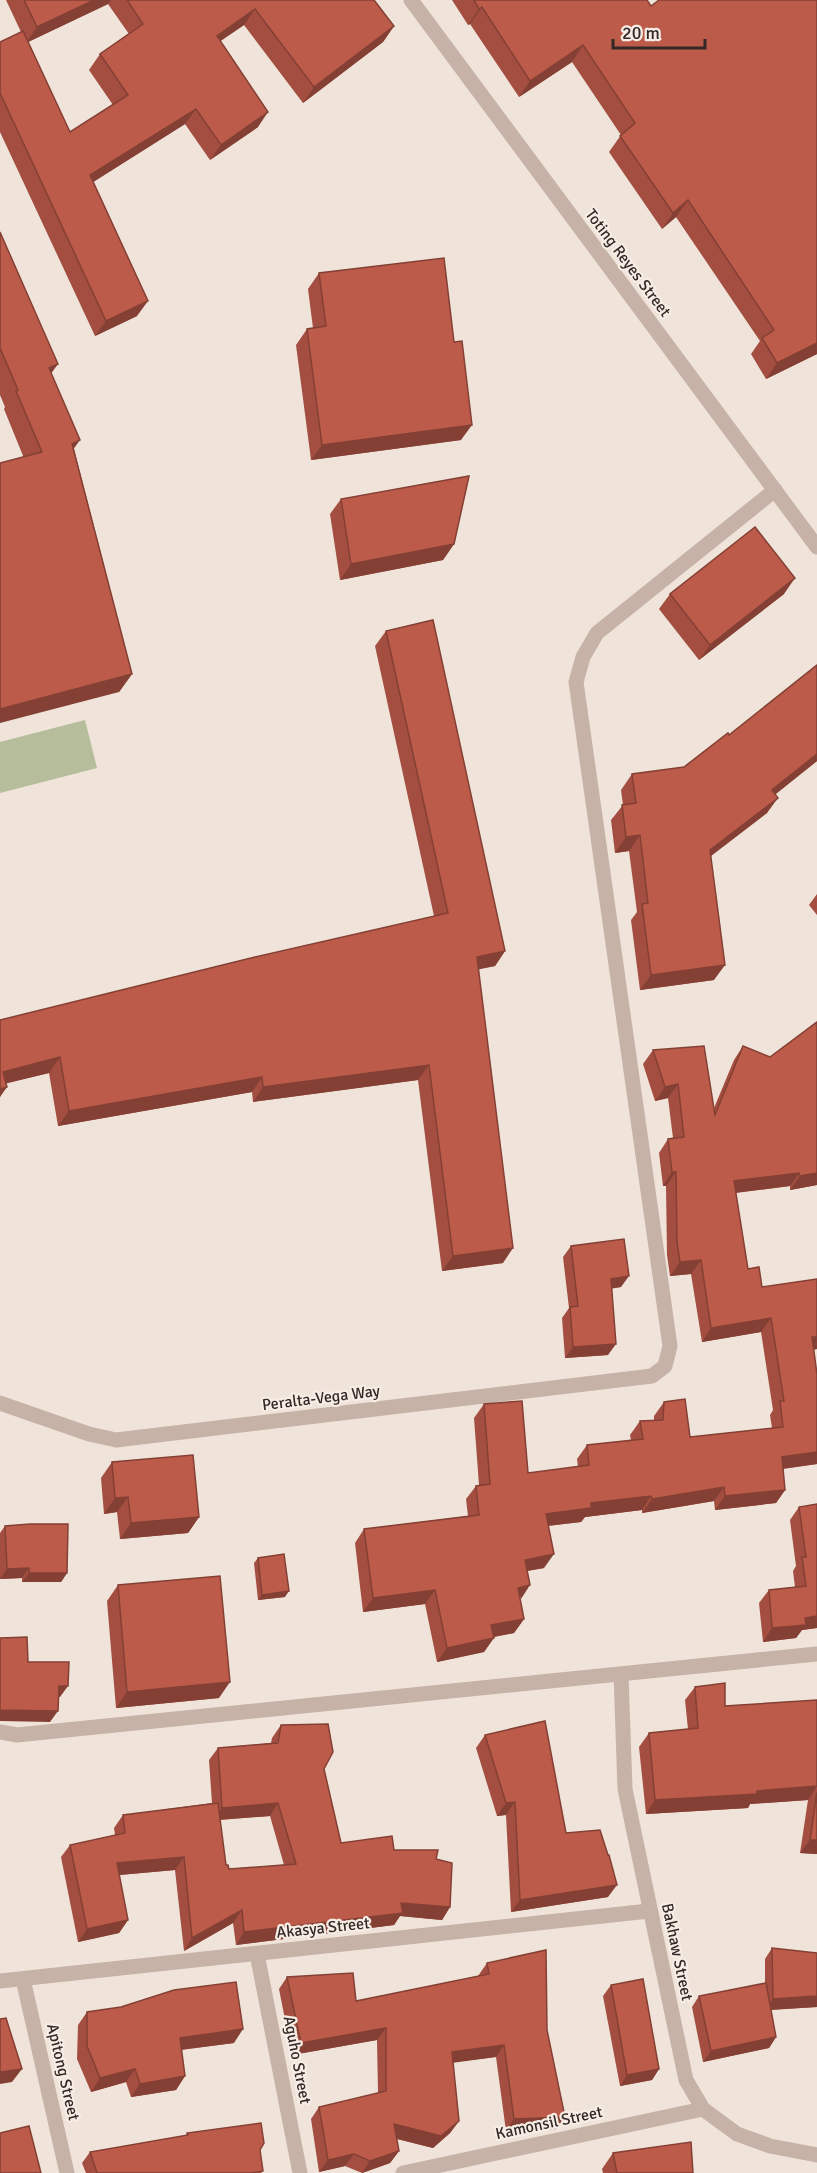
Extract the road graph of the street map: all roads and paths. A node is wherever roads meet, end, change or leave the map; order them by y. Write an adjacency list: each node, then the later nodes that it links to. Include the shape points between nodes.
1 (411, 0): 2 (street, Toting Reyes Street)
2 (775, 490): 3 (street, Toting Reyes Street); 4 (street, Peralta-Vega Way, via 597,633 583,657 576,682 670,1346 665,1366 652,1376 117,1440)
3 (817, 547)
4 (0, 1403)
5 (817, 1654): 6 (street)
6 (621, 1674): 7 (street, via 29,1734); 8 (street, Bakhaw Street, via 625,1789)
7 (0, 1732)
8 (649, 1911): 9 (street, Akasya Street); 12 (street, Bakhaw Street, via 686,2080)
9 (258, 1954): 10 (street, Akasya Street); 15 (street, Aguho Street)
10 (23, 1979): 11 (street, Akasya Street); 14 (street, Apitong Street)
11 (0, 1981)
12 (703, 2109): 13 (street, Bakhaw Street, via 737,2134 770,2146); 16 (street, Kamonsil Street)
13 (817, 2155)
14 (67, 2173)
15 (300, 2173)
16 (404, 2173)

